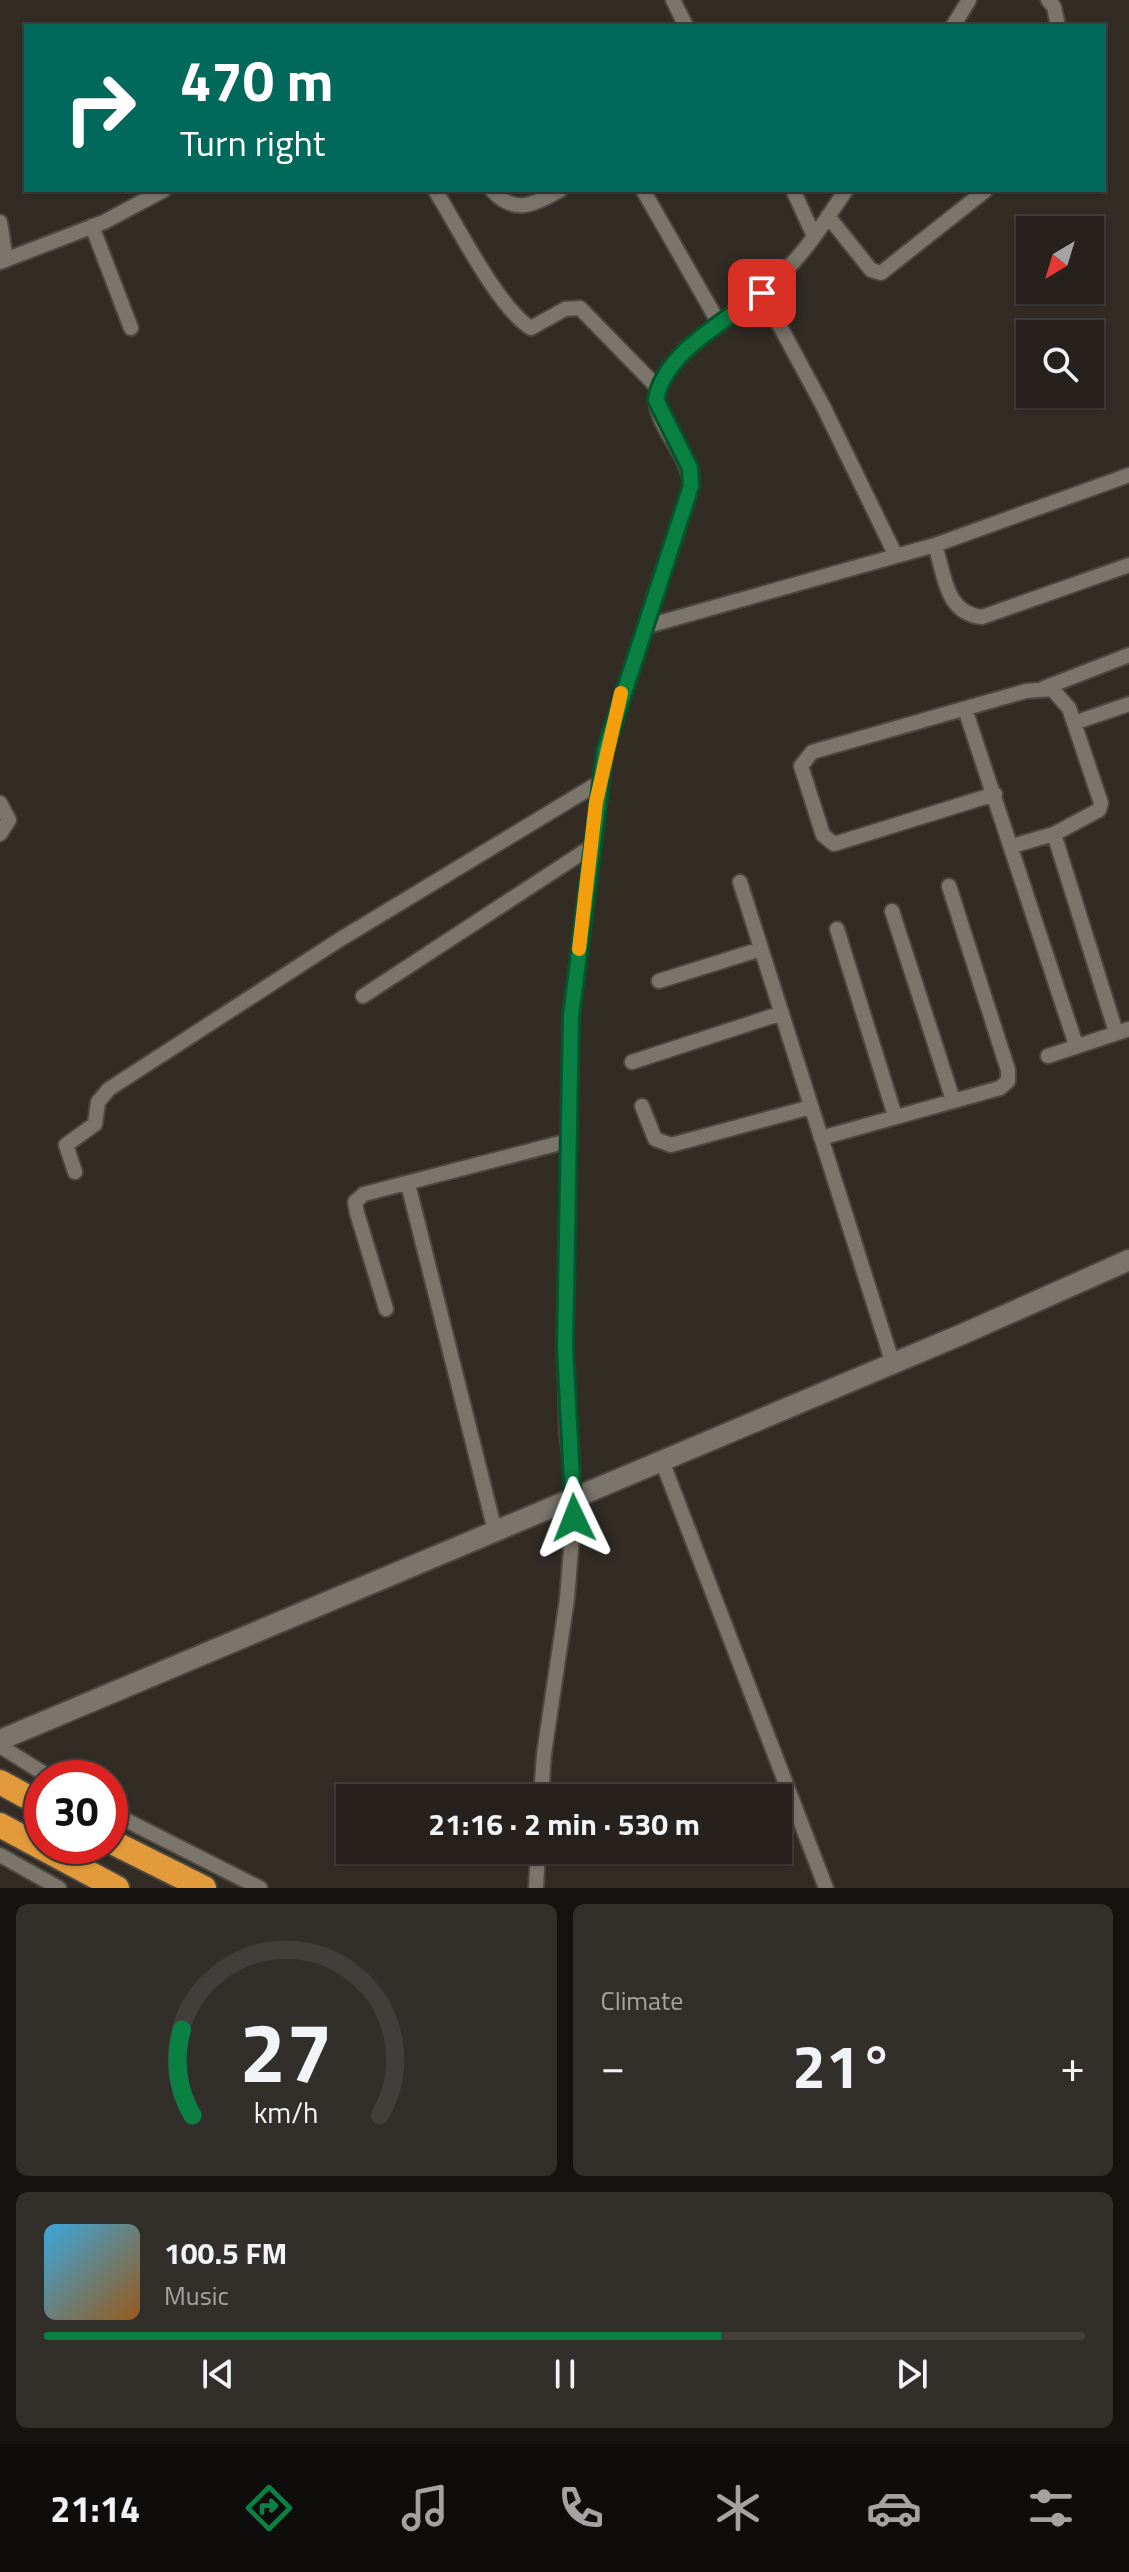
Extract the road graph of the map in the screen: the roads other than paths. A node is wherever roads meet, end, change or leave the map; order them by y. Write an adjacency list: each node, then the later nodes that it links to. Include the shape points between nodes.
1 (673, 0): 4 (street)
2 (969, 0): 5 (street)
3 (1048, 0): 6 (street)
4 (685, 24)
5 (954, 24)
6 (1058, 24)
7 (160, 192): 17 (street)
8 (436, 192): 23 (street, via 524,324 531,328 565,309 580,308)
9 (495, 192): 10 (street, via 523,208)
10 (557, 192)
11 (644, 192): 21 (street)
12 (794, 192): 18 (street)
13 (845, 192): 15 (street)
14 (983, 192): 15 (street, via 881,273 871,270)
15 (828, 216): 18 (street)
16 (0, 222): 19 (street)
17 (92, 226): 19 (street); 22 (street)
18 (814, 236): 20 (street)
19 (3, 261)
20 (762, 293): 21 (street); 26 (street)
21 (720, 325): 23 (street, via 675,362)
22 (131, 328)
23 (658, 388): 28 (street, via 660,413 690,468 691,486)
24 (1129, 475): 25 (street)
25 (935, 545): 26 (street); 27 (street, via 955,607 965,615 982,617)
26 (896, 556): 28 (street)
27 (1129, 565)
28 (644, 627): 34 (street)
29 (1129, 655): 30 (street)
30 (1041, 688): 32 (street); 33 (street, via 1060,694)
31 (1129, 704): 33 (street)
32 (965, 709): 35 (street); 35 (street, via 805,758 802,775 823,835 834,844)
33 (1074, 723): 38 (street, via 1101,803 1090,817)
34 (600, 782): 40 (street); 59 (street, via 339,940 109,1089 98,1102 95,1124 66,1145)
35 (995, 794): 39 (street)
36 (0, 803): 37 (street, via 9,820)
37 (0, 834)
38 (1054, 834): 39 (street); 49 (street)
39 (1012, 846): 50 (street)
40 (591, 847): 47 (street); 58 (street, via 571,1016)
41 (740, 882): 45 (street)
42 (949, 886): 53 (street, via 1008,1070 1008,1081 1000,1088)
43 (892, 911): 53 (street)
44 (837, 929): 56 (street)
45 (761, 949): 46 (street); 48 (street)
46 (659, 981)
47 (363, 996)
48 (782, 1013): 52 (street); 55 (street)
49 (1123, 1031): 50 (street)
50 (1076, 1045): 51 (street)
51 (1048, 1056)
52 (632, 1062)
53 (953, 1100): 56 (street)
54 (642, 1106): 55 (street, via 655,1139 671,1145)
55 (811, 1107): 57 (street)
56 (895, 1116): 57 (street)
57 (821, 1138): 63 (street)
58 (568, 1141): 60 (street); 65 (street, via 565,1347)
59 (75, 1172)
60 (408, 1184): 62 (street, via 364,1194 355,1202); 66 (street)
61 (1129, 1260): 63 (street)
62 (386, 1309)
63 (893, 1364): 64 (street)
64 (662, 1461): 65 (street); 83 (street)
65 (575, 1498): 66 (street); 71 (street)
66 (495, 1531): 67 (street)
67 (0, 1740)
68 (0, 1746): 69 (street)
69 (24, 1761)
70 (0, 1782): 72 (highway)
71 (542, 1784)
72 (24, 1795)
73 (128, 1821): 81 (street)
74 (0, 1825): 79 (highway)
75 (128, 1850): 80 (highway)
76 (0, 1855): 78 (street)
77 (537, 1864): 82 (street)
78 (59, 1888)
79 (117, 1888)
80 (204, 1888)
81 (260, 1888)
82 (536, 1888)
83 (826, 1888)

